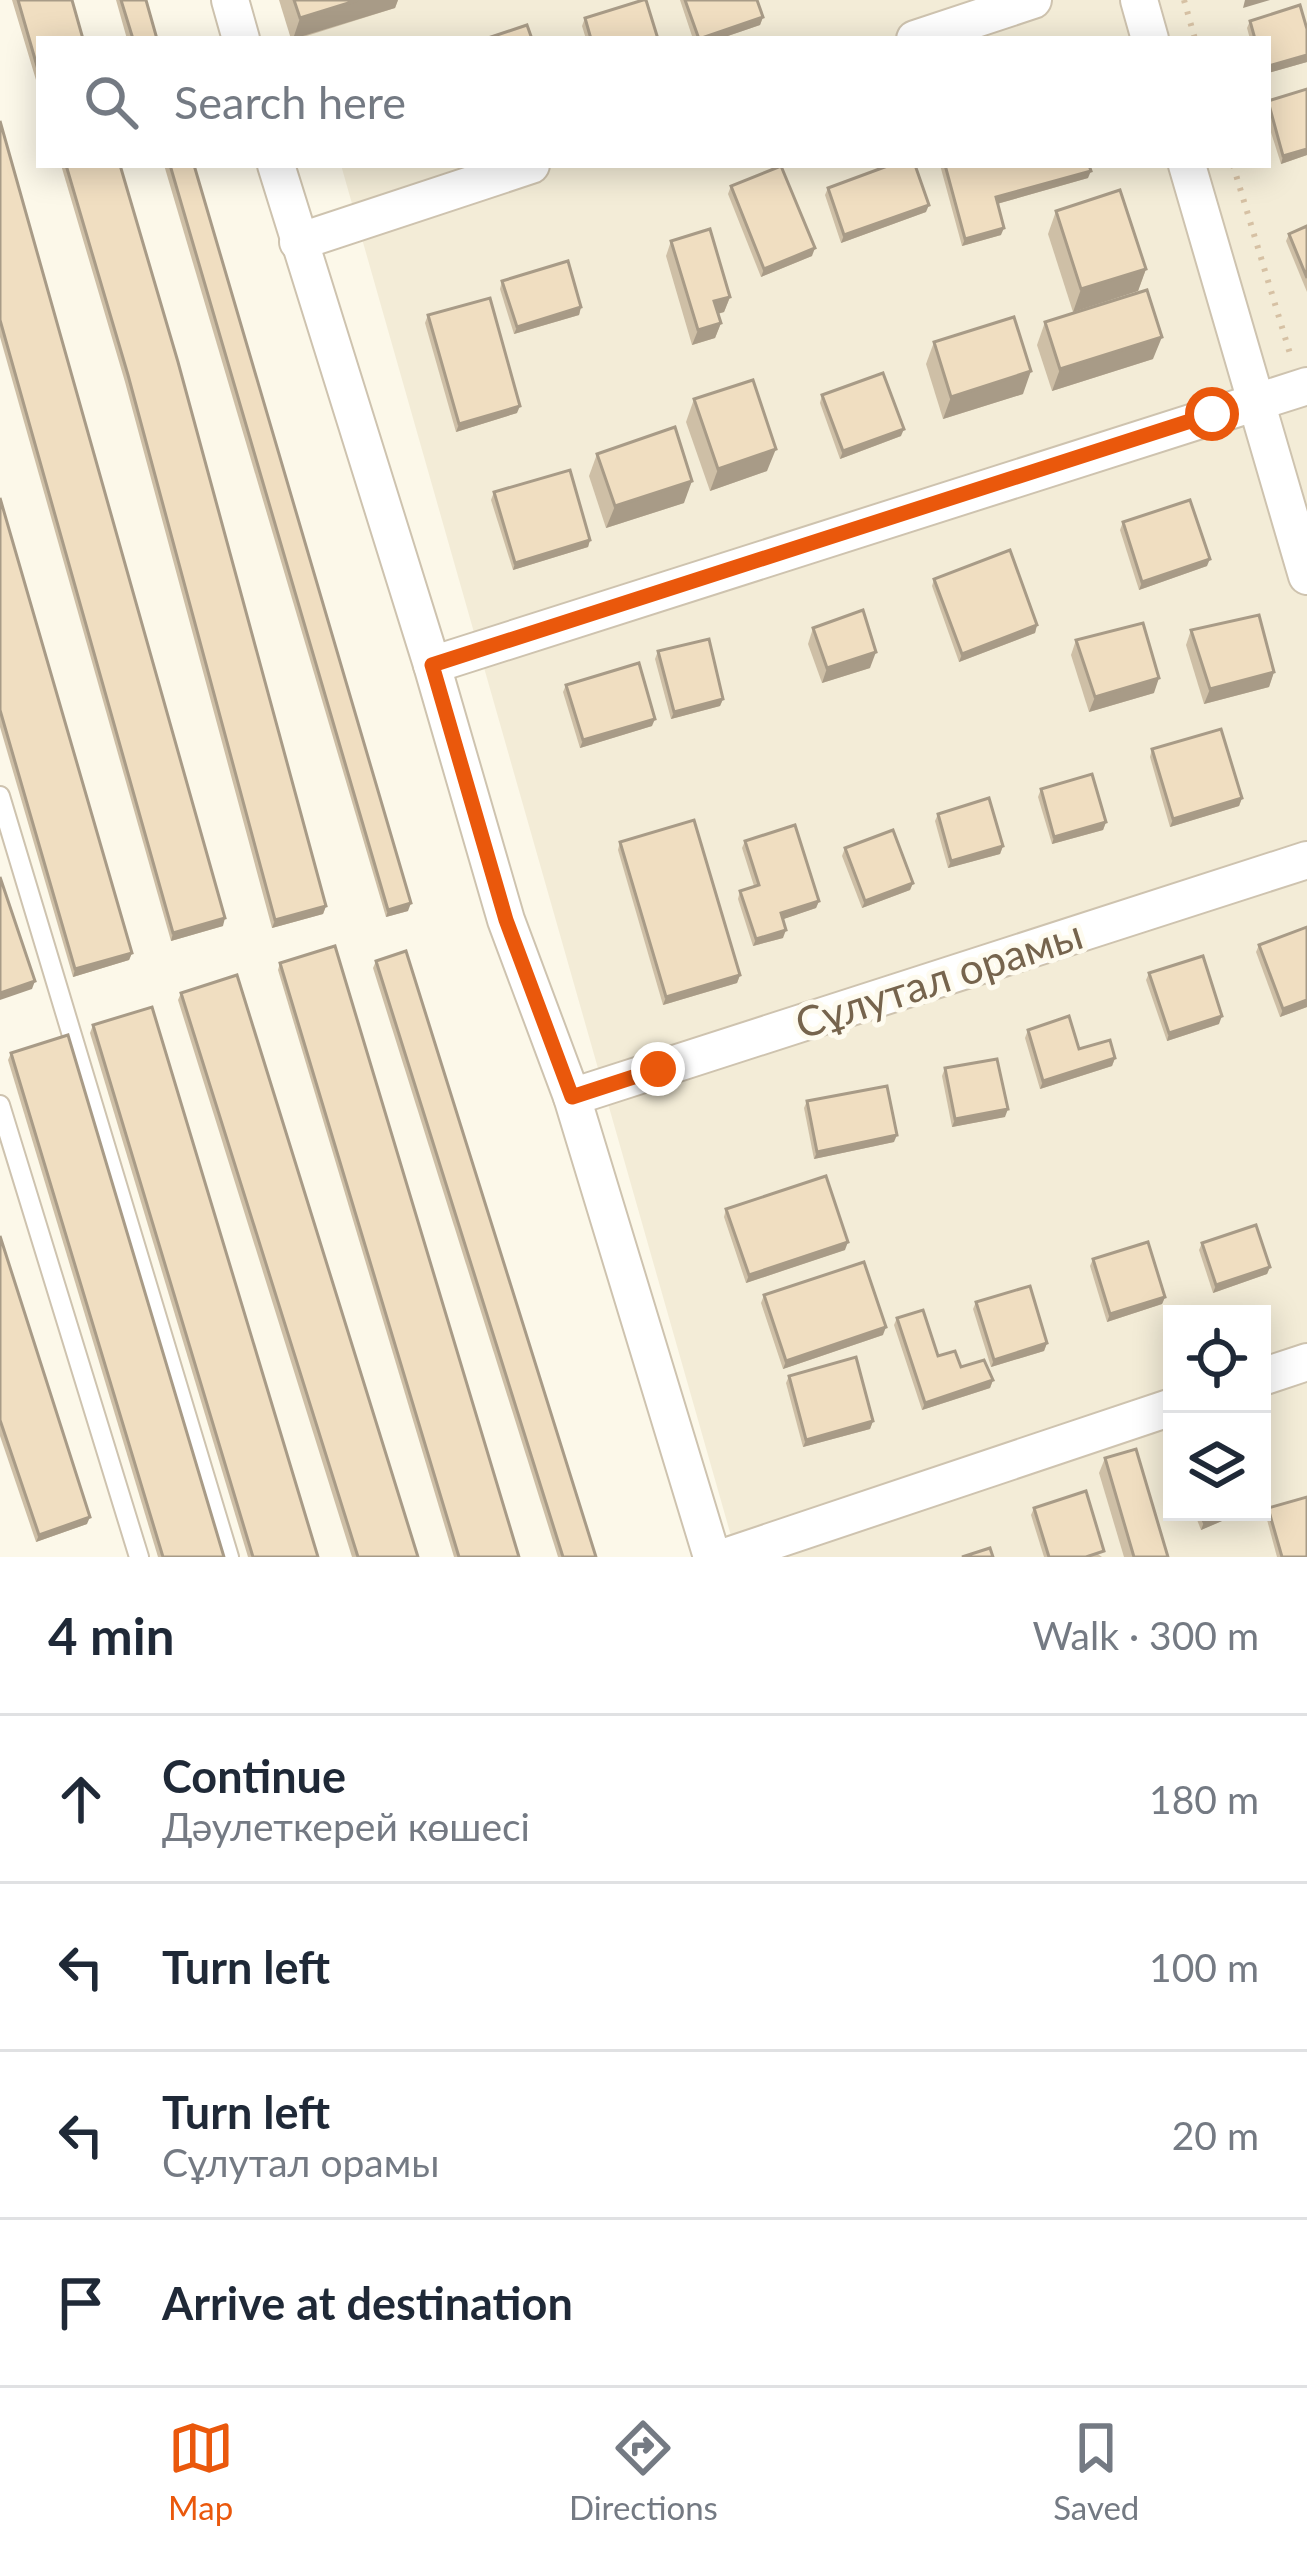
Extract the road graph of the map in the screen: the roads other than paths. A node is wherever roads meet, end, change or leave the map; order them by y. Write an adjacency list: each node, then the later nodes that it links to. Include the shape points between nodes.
1 (230, 0): 4 (street)
2 (1033, 0): 5 (street)
3 (1139, 0): 6 (street)
4 (240, 36)
5 (923, 36)
6 (1149, 36)
7 (277, 168): 10 (street)
8 (522, 168): 10 (street)
9 (1188, 168): 12 (street)
10 (298, 242): 14 (street)
11 (1304, 387): 12 (street)
12 (1255, 400): 13 (street); 14 (street)
13 (1307, 576)
14 (432, 665): 17 (street, via 506,920)
15 (0, 796): 23 (lane)
16 (1307, 860): 17 (street, Сұлутал орамы)
17 (572, 1097): 24 (street)
18 (0, 1105): 22 (lane)
19 (1307, 1362): 20 (street)
20 (1271, 1374)
21 (1163, 1410): 25 (street)
22 (139, 1557)
23 (229, 1557)
24 (712, 1557)
25 (725, 1557)

